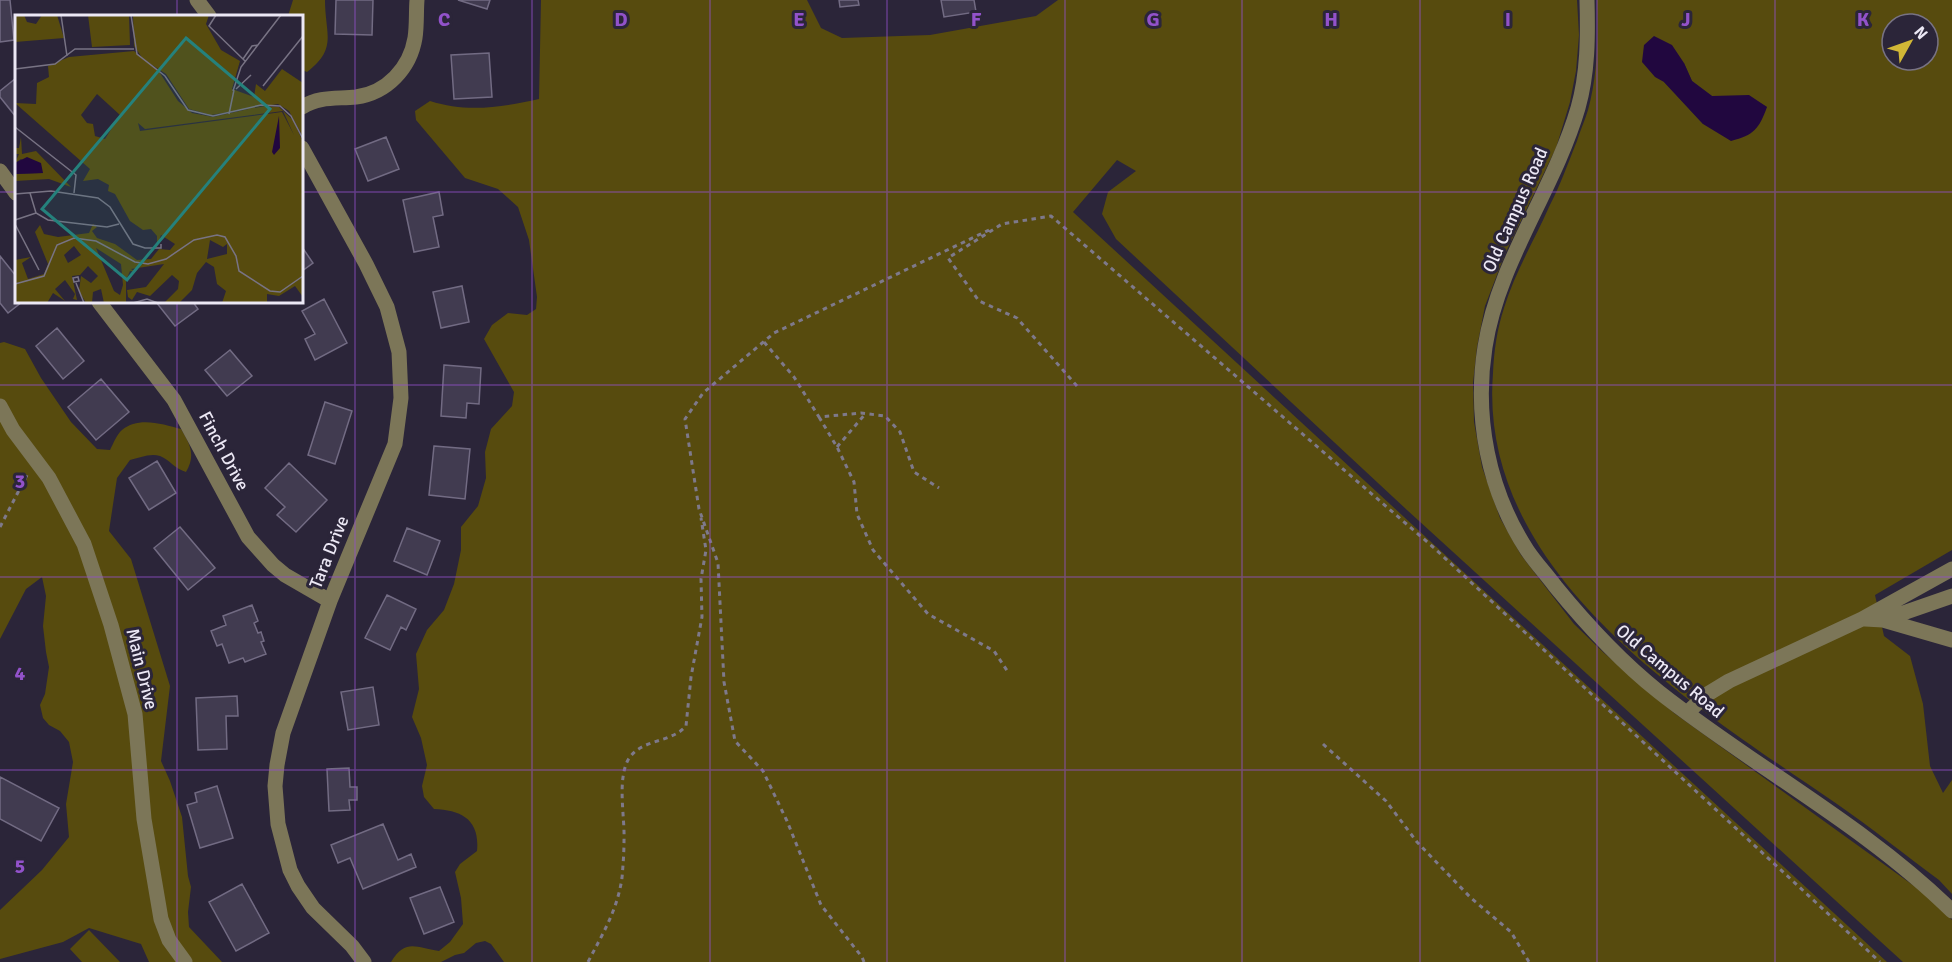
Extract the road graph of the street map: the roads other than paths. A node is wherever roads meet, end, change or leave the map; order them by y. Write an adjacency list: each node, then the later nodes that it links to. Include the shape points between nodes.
1 (197, 0): 4 (street)
2 (417, 0): 5 (street, via 415,39 407,61 393,80 369,94 319,99)
3 (1587, 0): 17 (street, Old Campus Road, via 1587,45 1579,106 1493,309 1485,347 1481,423 1488,462 1506,513 1527,551 1606,645)
4 (208, 15)
5 (303, 107)
6 (303, 150): 13 (street, Tara Drive, via 387,306 399,352 401,398 395,444)
7 (0, 171): 8 (street)
8 (15, 192)
9 (100, 303): 13 (street, Finch Drive, via 174,400 248,537 273,566)
10 (0, 406): 19 (street, Main Drive, via 49,478 84,544 135,714 144,819 161,919)
11 (1952, 569): 14 (street)
12 (1952, 596): 15 (street)
13 (330, 601): 20 (street, Tara Drive, via 283,734 276,804 286,858 298,886 313,908)
14 (1862, 619): 15 (street); 17 (street, via 1729,681)
15 (1883, 620): 16 (street)
16 (1952, 640)
17 (1687, 713): 18 (street, Old Campus Road, via 1843,823 1927,886)
18 (1952, 911)
19 (185, 962)
20 (364, 962)

